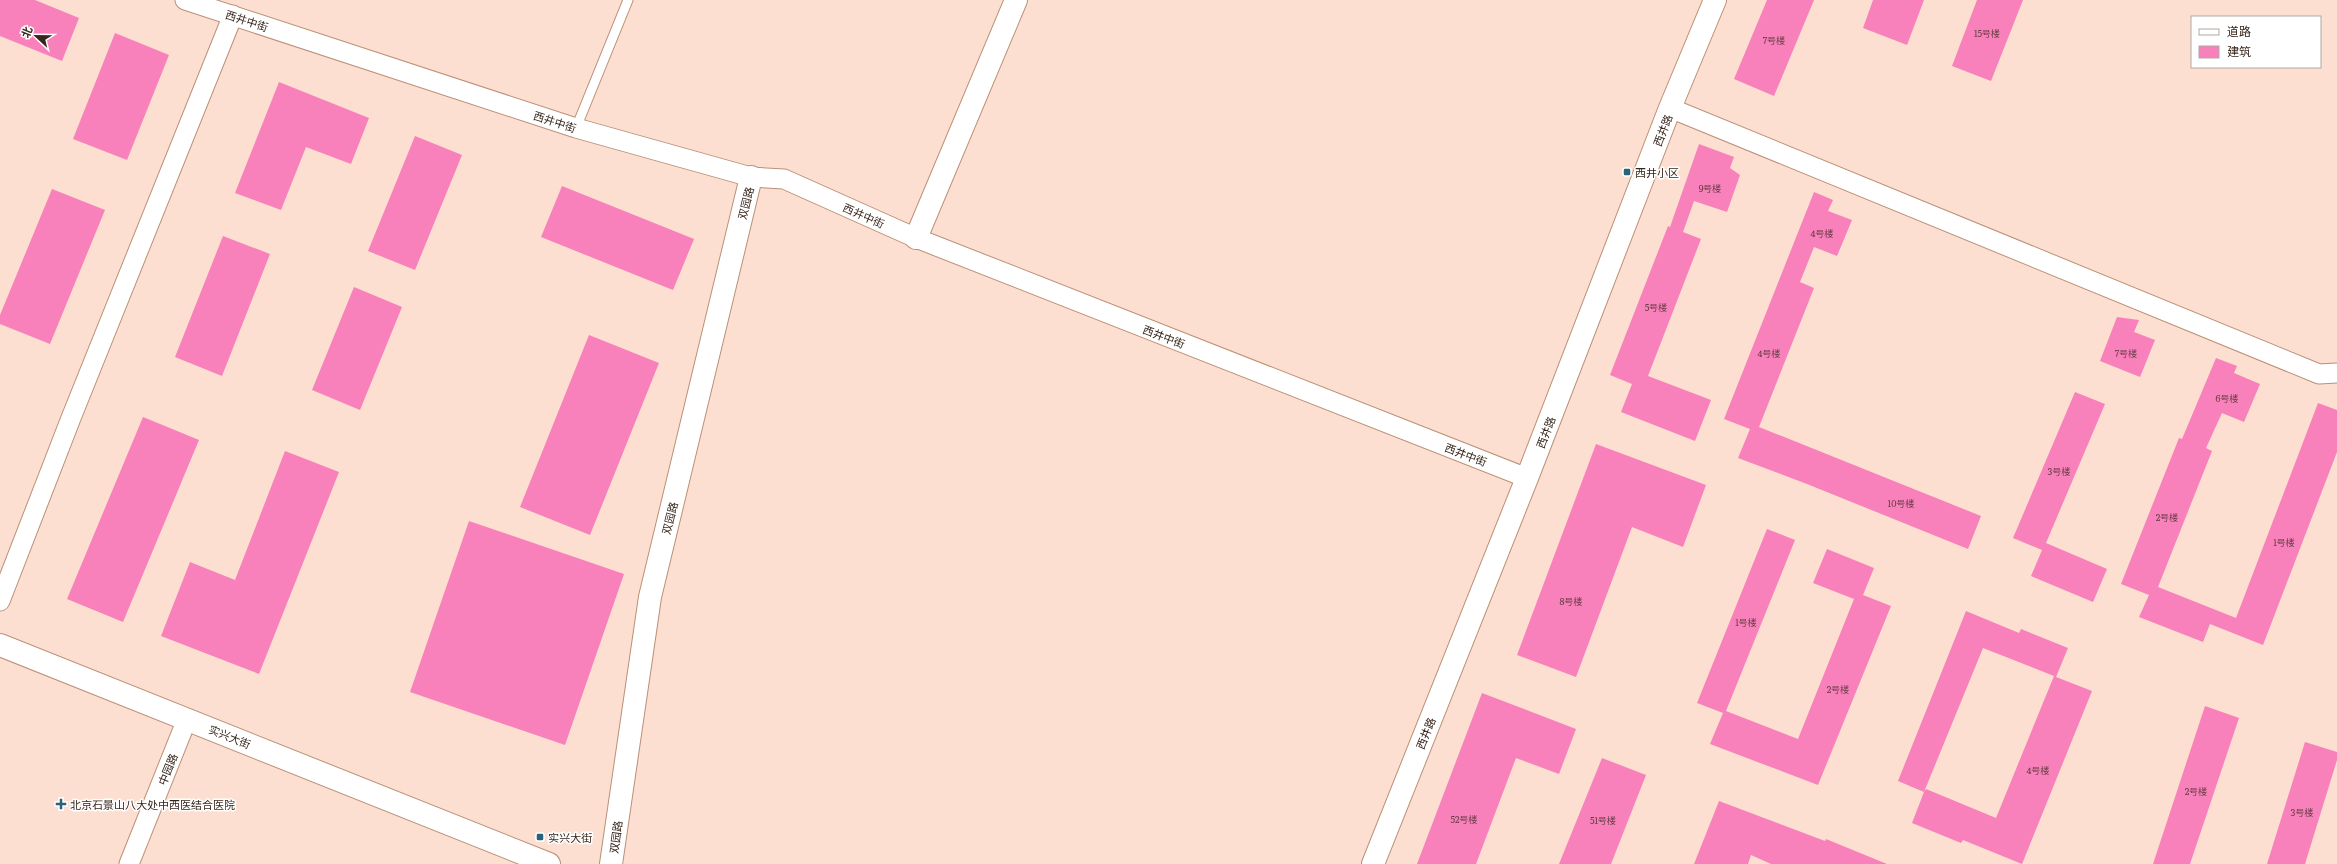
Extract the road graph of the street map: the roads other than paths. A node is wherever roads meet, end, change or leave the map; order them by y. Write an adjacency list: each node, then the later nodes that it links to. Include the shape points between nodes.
1 (185, 0): 5 (street, 西井中街)
2 (628, 0): 7 (lane)
3 (1016, 0): 9 (street)
4 (1715, 0): 6 (street, 西井路)
5 (233, 15): 7 (street, 西井中街); 12 (street)
6 (1670, 108): 10 (street, via 2319,374); 11 (street, 西井路)
7 (576, 128): 8 (street, 西井中街)
8 (751, 176): 9 (street, 西井中街, via 784,179); 17 (street, 双园路, via 650,597)
9 (916, 238): 11 (street, 西井中街)
10 (2337, 372)
11 (1527, 478): 18 (street, 西井路)
12 (0, 601)
13 (0, 645): 14 (street, 实兴大街)
14 (187, 719): 15 (street, 中园路); 16 (street, 实兴大街)
15 (129, 864)
16 (549, 864)
17 (612, 864)
18 (1373, 864)

